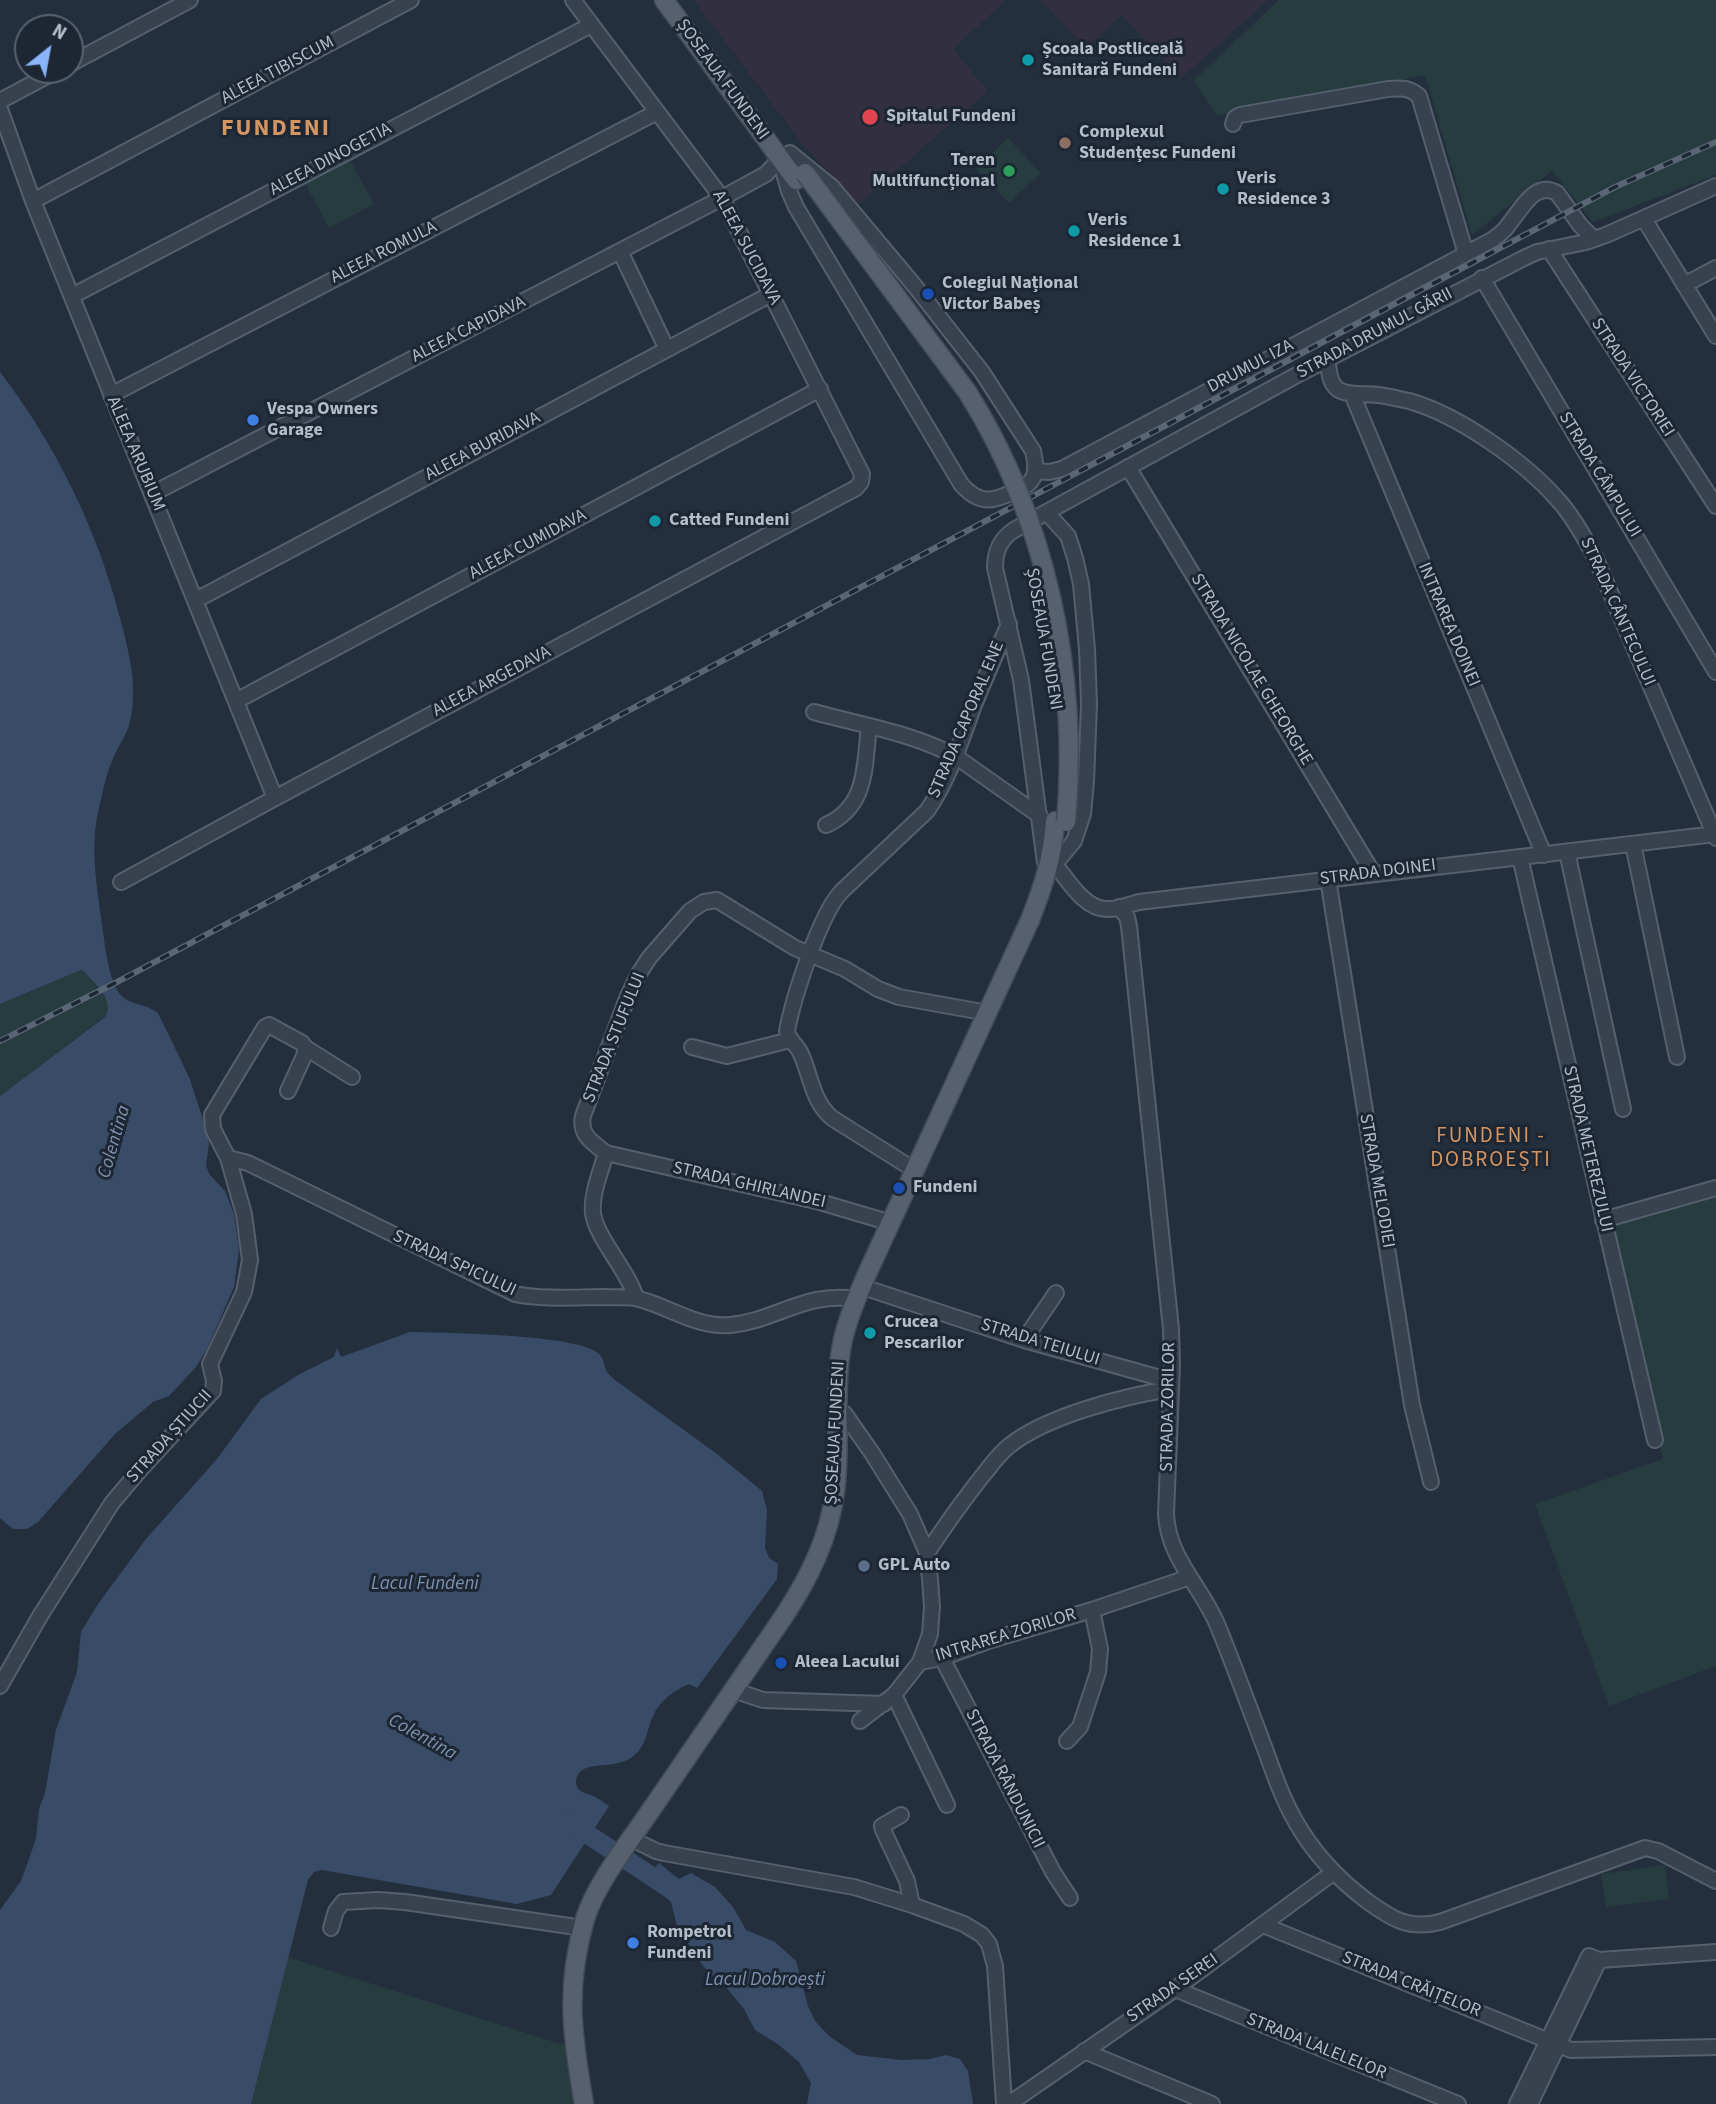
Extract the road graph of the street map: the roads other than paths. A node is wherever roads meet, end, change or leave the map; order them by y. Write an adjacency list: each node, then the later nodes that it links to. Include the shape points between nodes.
1 (190, 0): 7 (street)
2 (411, 0): 16 (street, ALEEA TIBISCUM)
3 (573, 0): 6 (street, ALEEA SUCIDAVA)
4 (664, 0): 13 (main road, ȘOSEAUA FUNDENI)
5 (676, 0): 13 (main road, ȘOSEAUA FUNDENI)
6 (591, 25): 11 (street, ALEEA SUCIDAVA); 26 (street, ALEEA DINOGETIA)
7 (84, 57)
8 (32, 84): 9 (street)
9 (0, 101)
10 (0, 109): 16 (street, ALEEA ARUBIUM)
11 (656, 112): 15 (street, ALEEA SUCIDAVA); 32 (street, ALEEA ROMULA)
12 (1233, 124): 21 (street, via 1240,115 1388,89 1414,91)
13 (785, 156): 15 (street, ALEEA CAPIDAVA, via 766,174); 34 (street, ȘOSEAUA FUNDENI, via 825,181 845,202 955,336 1029,443); 34 (street, ȘOSEAUA FUNDENI, via 796,207 967,491 984,499 1000,499 1028,484); 47 (main road, ȘOSEAUA FUNDENI, via 950,388 1004,486 1031,563 1051,672 1057,739)
14 (1716, 186): 17 (street, STRADA DRUMUL GĂRII)
15 (722, 198): 20 (street, ALEEA CAPIDAVA); 25 (street, ALEEA SUCIDAVA)
16 (33, 201): 26 (street, ALEEA ARUBIUM)
17 (1644, 219): 18 (street, STRADA DRUMUL GĂRII); 24 (street)
18 (1594, 239): 19 (street, STRADA DRUMUL GĂRII); 21 (street, DRUMUL IZA, via 1557,193 1545,190 1531,196 1499,235)
19 (1549, 250): 23 (street, STRADA DRUMUL GĂRII); 37 (street, STRADA VICTORIEI)
20 (620, 251): 28 (street); 36 (street, ALEEA CAPIDAVA)
21 (1466, 254): 34 (street, DRUMUL IZA, via 1062,468)
22 (1716, 268): 24 (street)
23 (1482, 278): 29 (street, STRADA DRUMUL GĂRII); 41 (street, STRADA CÂMPULUI)
24 (1684, 285): 27 (street)
25 (771, 294): 30 (street, ALEEA SUCIDAVA); 39 (street, ALEEA BURIDAVA)
26 (72, 296): 32 (street, ALEEA ARUBIUM)
27 (1716, 336)
28 (663, 341)
29 (1327, 359): 31 (street, via 1332,384); 33 (street, STRADA DRUMUL GĂRII)
30 (820, 389): 35 (street, ALEEA SUCIDAVA); 42 (street, ALEEA CUMIDAVA)
31 (1352, 394): 49 (street, STRADA CÂNTECULUI, via 1410,401 1460,424 1499,449 1557,499 1596,559); 52 (street, INTRAREA DOINEI)
32 (111, 395): 36 (street, ALEEA ARUBIUM)
33 (1129, 467): 38 (street, STRADA DRUMUL GĂRII); 55 (street, STRADA NICOLAE GHEORGHE)
34 (1035, 471)
35 (862, 482): 46 (street, ALEEA ARGEDAVA)
36 (152, 494): 39 (street, ALEEA ARUBIUM)
37 (1716, 506)
38 (1047, 513): 40 (street, ȘOSEAUA FUNDENI, via 1007,534 998,547 995,568); 54 (street, ȘOSEAUA FUNDENI, via 1068,536 1076,558 1088,663 1083,814 1074,841)
39 (196, 600): 42 (street, ALEEA ARUBIUM)
40 (1009, 624): 45 (street, STRADA CAPORAL ENE); 47 (street, ȘOSEAUA FUNDENI)
41 (1716, 672)
42 (236, 701): 46 (street, ALEEA ARUBIUM)
43 (814, 712): 44 (street)
44 (869, 727): 45 (street); 48 (street, via 858,796 845,814)
45 (956, 755): 47 (street); 59 (street, STRADA CAPORAL ENE, via 927,811 836,897)
46 (275, 798): 57 (street, ALEEA ARGEDAVA)
47 (1054, 820): 54 (main road, ȘOSEAUA FUNDENI); 54 (main road, ȘOSEAUA FUNDENI)
48 (826, 825)
49 (1716, 835): 50 (street, STRADA DOINEI)
50 (1633, 844): 51 (street, STRADA DOINEI); 64 (street)
51 (1567, 852): 52 (street, STRADA DOINEI); 67 (street)
52 (1544, 855): 53 (street, STRADA DOINEI)
53 (1520, 857): 55 (street, STRADA DOINEI); 72 (street, STRADA METEREZULUI)
54 (1054, 868): 58 (street, STRADA DOINEI, via 1091,903 1102,909); 60 (main road, ȘOSEAUA FUNDENI); 75 (main road, ȘOSEAUA FUNDENI, via 1021,957)
55 (1373, 873): 56 (street, STRADA DOINEI)
56 (1328, 879): 58 (street, STRADA DOINEI); 81 (street, STRADA MELODIEI, via 1412,1405)
57 (121, 882)
58 (1119, 907): 78 (street, STRADA ZORILOR, via 1129,926 1169,1312)
59 (810, 954): 60 (street, STRADA STUFULUI, via 899,997); 61 (street, STRADA CAPORAL ENE, via 789,1022); 68 (street, STRADA STUFULUI, via 726,903 704,902 690,911 638,975 583,1116 586,1137)
60 (988, 1013): 70 (main road, ȘOSEAUA FUNDENI)
61 (790, 1040): 62 (street, via 727,1056); 70 (street, via 800,1051 824,1111)
62 (692, 1047)
63 (306, 1048): 65 (street); 66 (street); 69 (street, STRADA ȘTIUCII, via 273,1025 265,1027 212,1115 213,1129)
64 (1677, 1057)
65 (352, 1077)
66 (288, 1091)
67 (1623, 1109)
68 (606, 1153): 73 (street, STRADA GHIRLANDEI); 76 (street, via 594,1217)
69 (228, 1157): 76 (street, STRADA SPICULUI, via 515,1294); 87 (street, STRADA ȘTIUCII, via 244,1214 250,1260 244,1292 210,1364 213,1391 112,1503)
70 (916, 1171): 73 (main road, ȘOSEAUA FUNDENI)
71 (1716, 1188): 72 (street)
72 (1603, 1220): 80 (street, STRADA METEREZULUI)
73 (891, 1223): 75 (main road, ȘOSEAUA FUNDENI)
74 (1056, 1293): 77 (street)
75 (862, 1294): 76 (street, STRADA SPICULUI, via 814,1299 729,1325 705,1324); 77 (street, STRADA TEIULUI); 79 (main road, ȘOSEAUA FUNDENI, via 848,1349); 88 (main road, ȘOSEAUA FUNDENI, via 844,1334 839,1360 835,1491 825,1535 802,1587)
76 (636, 1298)
77 (1024, 1339): 78 (street, STRADA TEIULUI)
78 (1171, 1385): 82 (street, via 1075,1412 1019,1438 996,1459); 83 (street, STRADA ZORILOR, via 1167,1525 1172,1546)
79 (844, 1413): 82 (street, via 910,1514); 88 (main road, ȘOSEAUA FUNDENI, via 842,1492 827,1550 804,1598)
80 (1655, 1440)
81 (1431, 1482)
82 (927, 1553): 86 (street, via 932,1620)
83 (1190, 1577): 84 (street, INTRAREA ZORILOR); 95 (street, STRADA ZORILOR, via 1216,1622 1291,1812)
84 (1092, 1610): 85 (street, INTRAREA ZORILOR); 91 (street, INTRAREA ZORILOR, via 1100,1650 1098,1672 1080,1727)
85 (942, 1658): 86 (street, INTRAREA ZORILOR); 97 (street, STRADA RÂNDUNICII)
86 (920, 1662): 89 (street)
87 (0, 1686)
88 (737, 1692): 89 (street, via 763,1700); 94 (main road, ȘOSEAUA FUNDENI)
89 (889, 1700): 90 (street); 92 (street)
90 (860, 1721)
91 (1067, 1741)
92 (947, 1805)
93 (901, 1815): 99 (street, via 886,1822 883,1830 907,1881)
94 (637, 1842): 98 (main road, ȘOSEAUA FUNDENI); 99 (street, via 656,1851 854,1887)
95 (1334, 1872): 96 (street, STRADA ZORILOR, via 1382,1911 1416,1926 1440,1922 1645,1848); 100 (street, STRADA SEREI)
96 (1716, 1881)
97 (1070, 1898)
98 (598, 1901): 102 (main road, ȘOSEAUA FUNDENI); 109 (main road, ȘOSEAUA FUNDENI, via 581,1992 582,2033)
99 (912, 1905): 110 (street, via 974,1930 989,1944 995,1966)
100 (1263, 1925): 104 (street, STRADA SEREI); 105 (street, STRADA CRĂIȚELOR)
101 (331, 1928): 102 (street, via 344,1902 378,1900)
102 (583, 1928): 108 (main road, ȘOSEAUA FUNDENI, via 571,1999)
103 (1716, 1952): 105 (street, via 1599,1960)
104 (1175, 1989): 107 (street, STRADA SEREI); 112 (street, STRADA LALELELOR)
105 (1553, 2043): 106 (street, STRADA CRĂIȚELOR, via 1580,2052); 113 (street); 114 (street)
106 (1716, 2047)
107 (1084, 2051): 110 (street, STRADA SEREI); 111 (street)
108 (584, 2104)
109 (594, 2104)
110 (1007, 2104)
111 (1212, 2104)
112 (1458, 2104)
113 (1517, 2104)
114 (1530, 2104)

